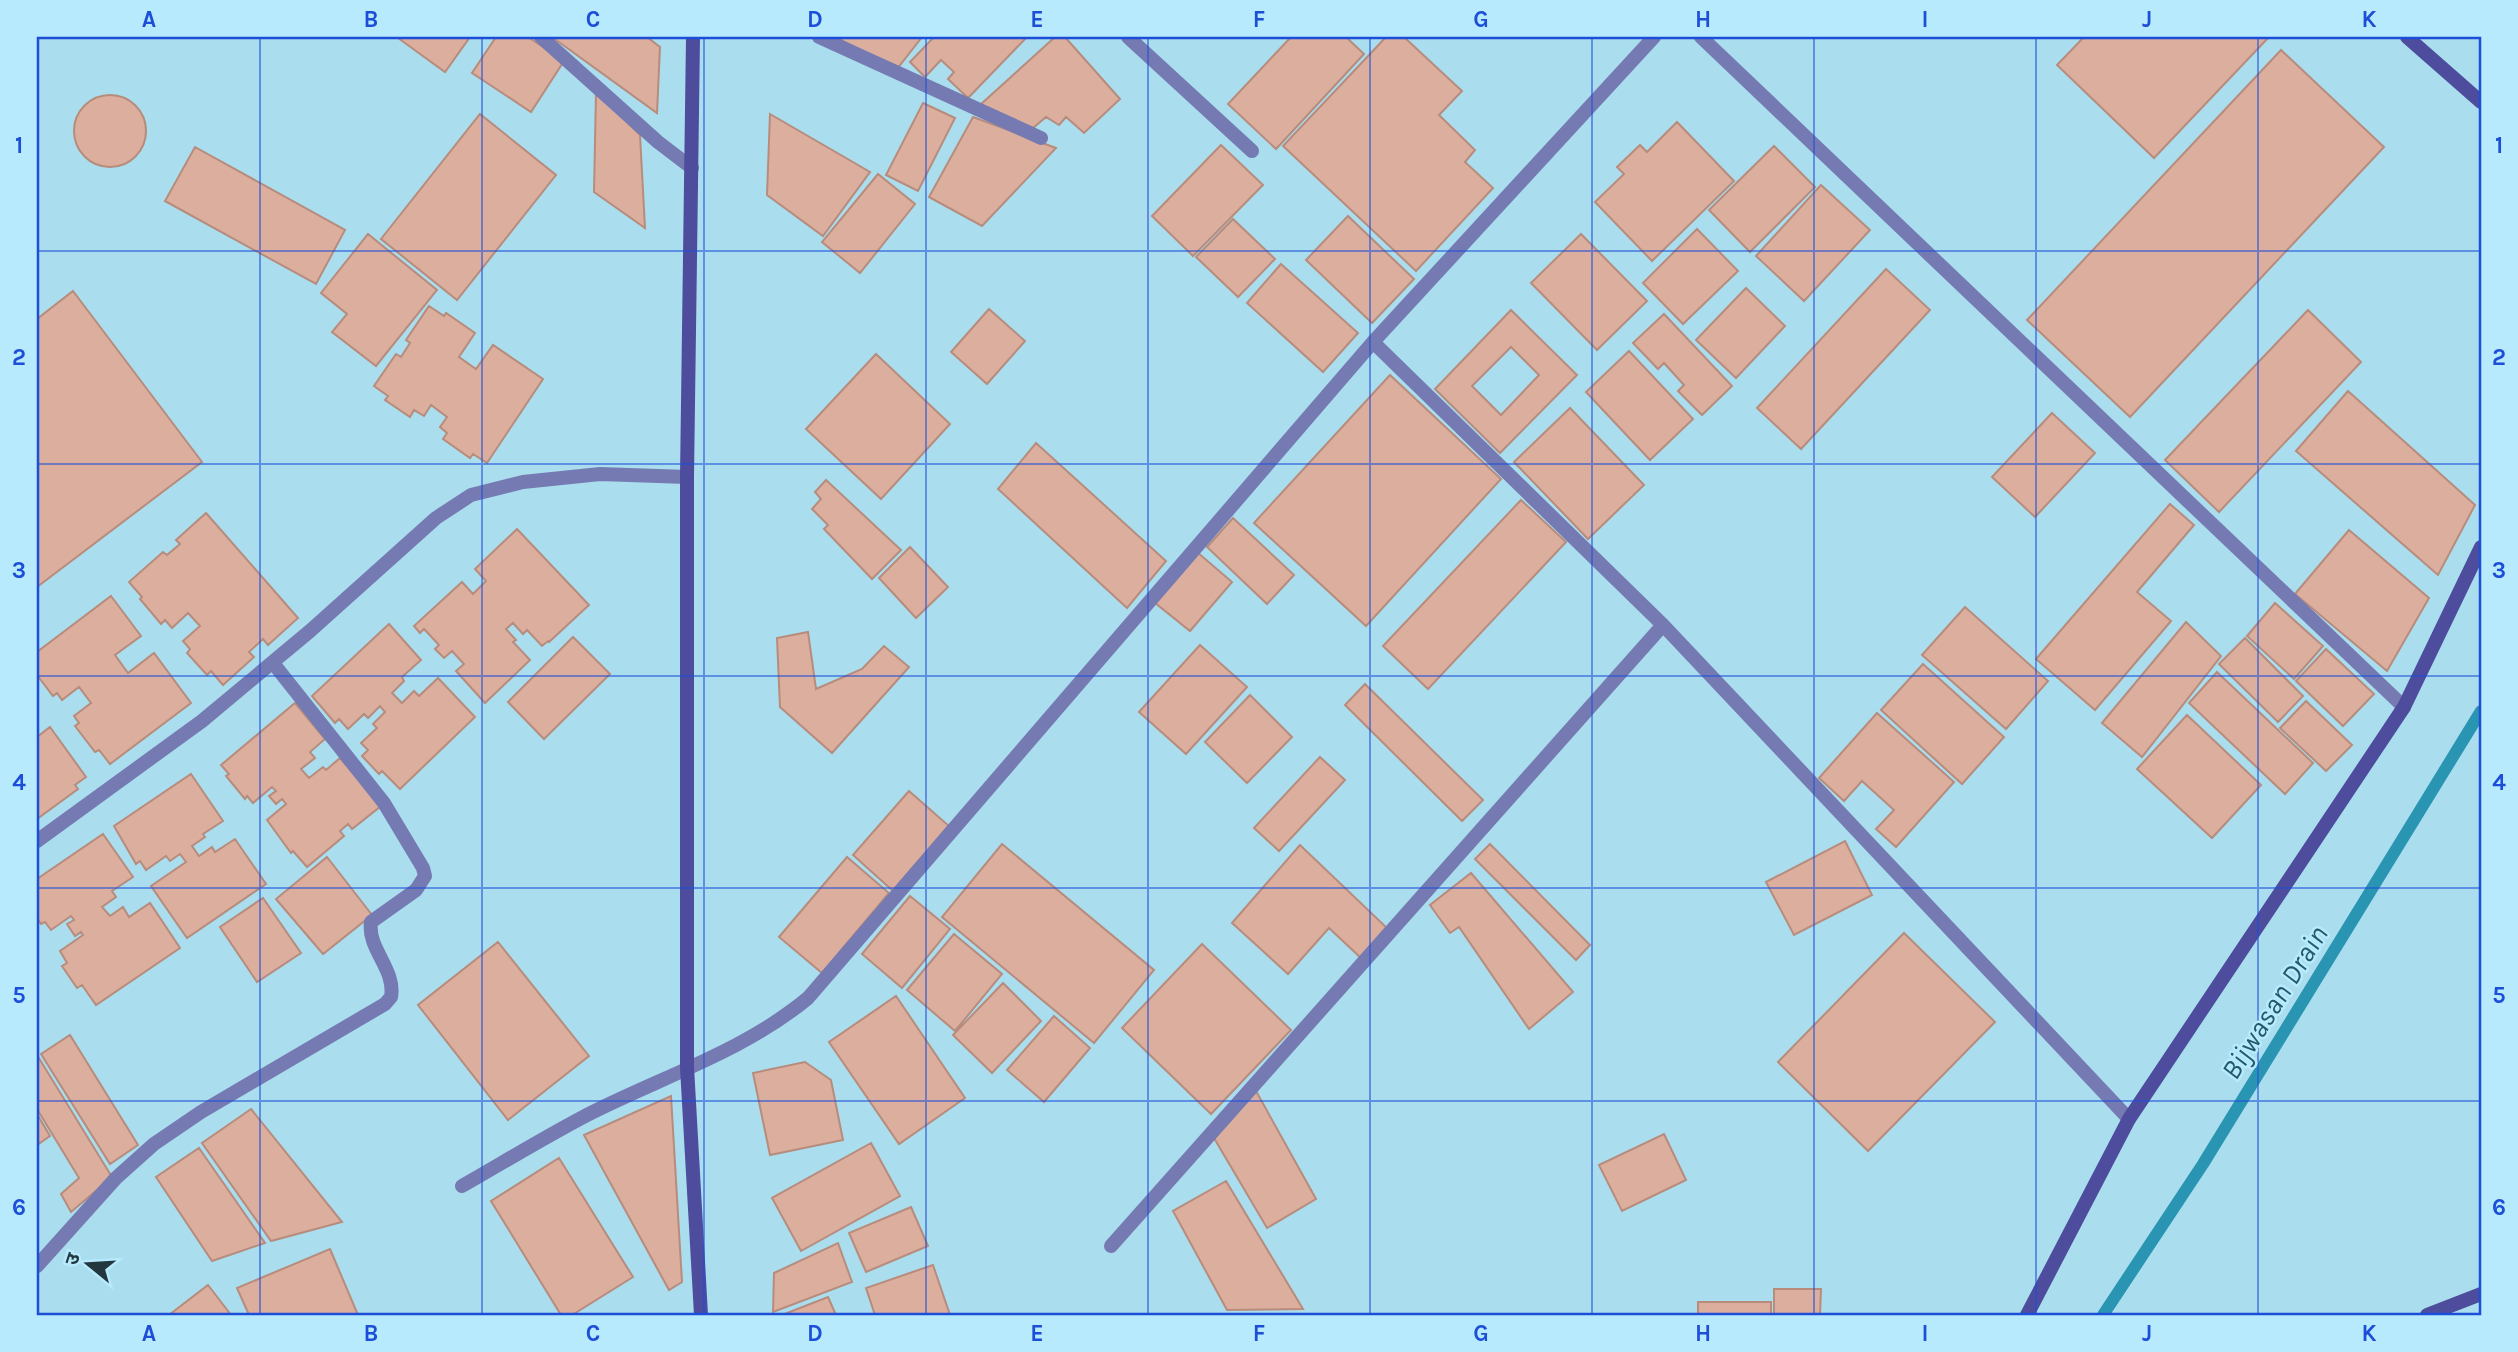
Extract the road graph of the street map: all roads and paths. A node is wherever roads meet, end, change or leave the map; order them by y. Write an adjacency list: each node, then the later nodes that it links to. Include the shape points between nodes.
1 (541, 37): 11 (street)
2 (819, 37): 9 (street)
3 (1128, 37): 10 (street)
4 (1654, 37): 12 (street)
5 (1701, 37): 17 (street)
6 (2407, 37): 8 (main road)
7 (690, 39): 11 (main road)
8 (2481, 102)
9 (1041, 138)
10 (1252, 150)
11 (692, 168): 13 (main road)
12 (1373, 342): 15 (street); 19 (street, via 808,999 773,1026)
13 (687, 477): 16 (street, via 600,474 523,482 471,495 436,518); 19 (main road)
14 (2481, 547): 17 (main road)
15 (1663, 625): 20 (street); 22 (street)
16 (273, 663): 18 (street, via 202,721); 23 (street, via 384,803 423,868 425,876 416,890 371,922 370,931 392,979 391,998 154,1144 116,1178)
17 (2404, 707): 20 (main road)
18 (37, 841)
19 (687, 1067): 21 (street, via 587,1115); 25 (main road)
20 (2129, 1119): 26 (main road)
21 (462, 1186)
22 (1111, 1246)
23 (37, 1266)
24 (2481, 1294): 27 (main road)
25 (701, 1315)
26 (2027, 1315)
27 (2427, 1315)

